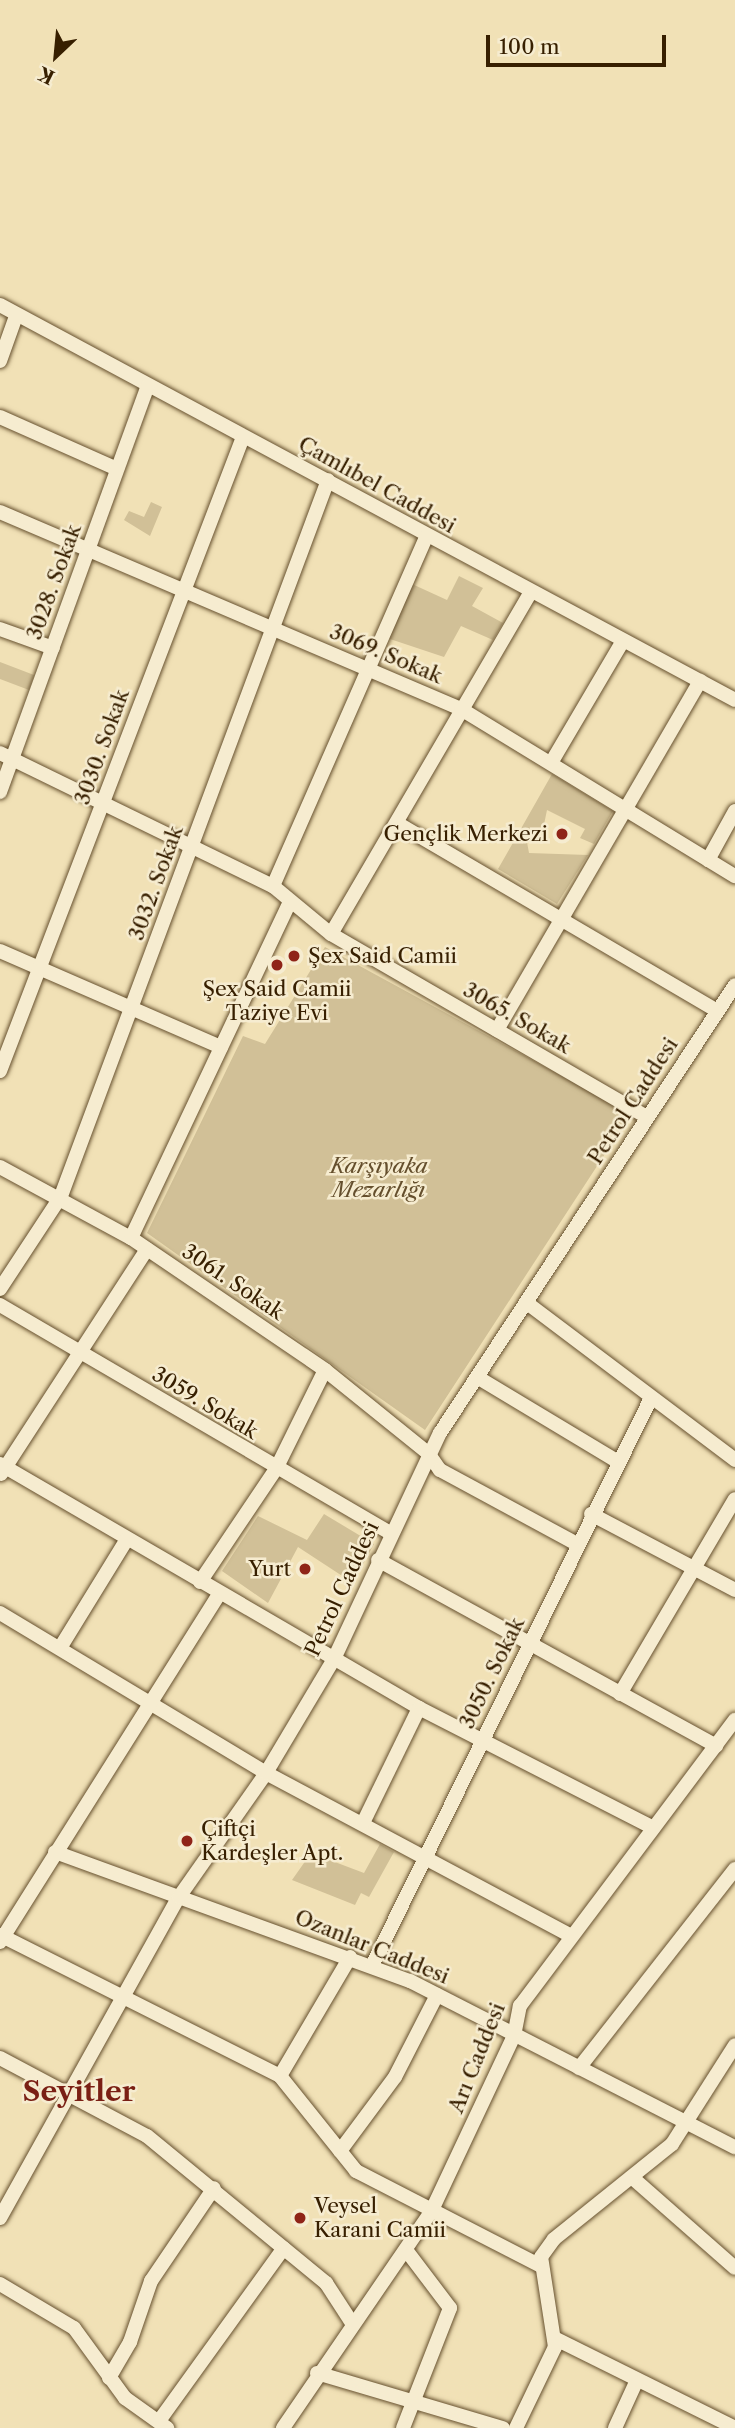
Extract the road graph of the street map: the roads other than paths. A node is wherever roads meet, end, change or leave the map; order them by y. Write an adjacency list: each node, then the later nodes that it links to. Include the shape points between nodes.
1 (0, 305): 2 (street, Çamlıbel Caddesi)
2 (16, 316): 3 (street); 4 (street, Çamlıbel Caddesi)
3 (0, 361)
4 (148, 386): 6 (street, Çamlıbel Caddesi); 7 (street, 3028. Sokak)
5 (0, 417): 7 (street)
6 (243, 437): 8 (street, Çamlıbel Caddesi); 12 (street, 3030. Sokak)
7 (115, 468): 11 (street, 3028. Sokak)
8 (328, 480): 10 (street, Çamlıbel Caddesi); 15 (street, 3032. Sokak)
9 (0, 512): 11 (street, 3069. Sokak)
10 (427, 535): 13 (street, Çamlıbel Caddesi); 18 (street)
11 (89, 550): 12 (street, 3069. Sokak); 17 (street, 3028. Sokak)
12 (182, 592): 15 (street, 3069. Sokak); 25 (street, 3030. Sokak)
13 (530, 594): 16 (street, Çamlıbel Caddesi); 21 (street)
14 (0, 628): 17 (street)
15 (275, 631): 18 (street, 3069. Sokak); 29 (street, 3032. Sokak)
16 (623, 641): 19 (street, Çamlıbel Caddesi); 23 (street)
17 (53, 648): 22 (street, 3028. Sokak)
18 (368, 667): 21 (street, 3069. Sokak); 32 (street)
19 (700, 681): 20 (street, Çamlıbel Caddesi); 26 (street)
20 (735, 700)
21 (461, 709): 23 (street, 3069. Sokak); 28 (street)
22 (6, 756): 24 (street, 3028. Sokak); 25 (street, 3065. Sokak)
23 (551, 763): 26 (street, 3069. Sokak)
24 (0, 792)
25 (104, 804): 29 (street, 3065. Sokak); 37 (street, 3030. Sokak)
26 (623, 808): 30 (street, 3069. Sokak); 34 (street)
27 (735, 811): 30 (street)
28 (397, 823): 34 (street); 35 (street)
29 (192, 846): 32 (street, 3065. Sokak); 39 (street, 3032. Sokak)
30 (708, 860): 31 (street, 3069. Sokak)
31 (735, 876)
32 (273, 886): 33 (street, 3065. Sokak)
33 (290, 902): 35 (street, 3065. Sokak); 42 (street)
34 (561, 917): 40 (street); 41 (street)
35 (331, 934): 41 (street, 3065. Sokak)
36 (0, 951): 37 (street)
37 (38, 968): 39 (street); 43 (street, 3030. Sokak)
38 (735, 985): 40 (street, Petrol Caddesi)
39 (134, 1006): 42 (street); 46 (street, 3032. Sokak)
40 (717, 1011): 44 (street, Petrol Caddesi)
41 (497, 1030): 44 (street, 3065. Sokak)
42 (221, 1047): 47 (street)
43 (0, 1071)
44 (647, 1117): 50 (street, Petrol Caddesi)
45 (0, 1167): 46 (street, 3061. Sokak)
46 (61, 1196): 47 (street, 3061. Sokak); 49 (street, 3032. Sokak)
47 (131, 1238): 48 (street, 3061. Sokak)
48 (147, 1249): 52 (street); 53 (street, 3061. Sokak)
49 (0, 1289)
50 (527, 1304): 54 (street, Petrol Caddesi); 55 (street)
51 (0, 1305): 52 (street, 3059. Sokak)
52 (80, 1353): 59 (street); 60 (street, 3059. Sokak)
53 (325, 1370): 56 (street, 3061. Sokak); 60 (street)
54 (477, 1377): 56 (street, Petrol Caddesi); 58 (street)
55 (651, 1398): 57 (street); 58 (street, 3050. Sokak)
56 (428, 1453): 63 (street, Petrol Caddesi); 65 (street, 3061. Sokak, via 440,1470)
57 (735, 1460)
58 (617, 1461): 62 (street, 3050. Sokak)
59 (2, 1469): 64 (street)
60 (276, 1469): 63 (street, 3059. Sokak); 68 (street)
61 (735, 1499): 67 (street)
62 (592, 1514): 65 (street, 3050. Sokak); 67 (street)
63 (390, 1533): 66 (street, Petrol Caddesi)
64 (127, 1539): 68 (street); 73 (street)
65 (577, 1544): 72 (street, 3050. Sokak)
66 (378, 1560): 72 (street); 74 (street, Petrol Caddesi)
67 (694, 1566): 69 (street); 75 (street)
68 (200, 1582): 70 (street)
69 (735, 1590)
70 (219, 1594): 74 (street); 76 (street)
71 (0, 1613): 73 (street)
72 (530, 1642): 75 (street); 79 (street, 3050. Sokak)
73 (60, 1648): 76 (street)
74 (334, 1659): 77 (street); 81 (street, Petrol Caddesi)
75 (620, 1694): 80 (street)
76 (153, 1700): 81 (street); 84 (street)
77 (419, 1708): 79 (street); 82 (street)
78 (735, 1720): 80 (street, Arı Caddesi)
79 (482, 1741): 83 (street); 85 (street, 3050. Sokak)
80 (716, 1746): 83 (street, Arı Caddesi)
81 (266, 1773): 82 (street); 87 (street, Petrol Caddesi)
82 (363, 1823): 85 (street)
83 (653, 1828): 88 (street, Arı Caddesi)
84 (55, 1852): 87 (street, Ozanlar Caddesi); 89 (street)
85 (425, 1853): 88 (street); 91 (street, 3050. Sokak)
86 (735, 1868): 97 (street)
87 (179, 1896): 90 (street, Ozanlar Caddesi); 92 (street, Petrol Caddesi)
88 (569, 1935): 94 (street, Arı Caddesi, via 520,2006)
89 (1, 1938): 92 (street)
90 (350, 1957): 91 (street, Ozanlar Caddesi); 98 (street)
91 (372, 1966): 93 (street, Ozanlar Caddesi)
92 (124, 1994): 98 (street); 99 (street, Petrol Caddesi)
93 (437, 1995): 94 (street, Ozanlar Caddesi); 102 (street, via 396,2077)
94 (514, 2036): 97 (street, Ozanlar Caddesi); 105 (street, Arı Caddesi)
95 (735, 2045): 100 (street)
96 (0, 2058): 99 (street)
97 (579, 2068): 100 (street, Ozanlar Caddesi)
98 (280, 2076): 102 (street)
99 (67, 2094): 104 (street, via 148,2136); 106 (street, Petrol Caddesi)
100 (685, 2125): 101 (street, Ozanlar Caddesi); 103 (street)
101 (735, 2147)
102 (340, 2151): 105 (street, via 369,2180)
103 (635, 2180): 109 (street, via 554,2239); 110 (street)
104 (214, 2188): 107 (street); 115 (street, via 151,2281 130,2342)
105 (432, 2210): 108 (street, Arı Caddesi); 109 (street)
106 (0, 2218)
107 (284, 2248): 112 (street, via 334,2291); 118 (street)
108 (406, 2250): 112 (street, Arı Caddesi); 117 (street, via 450,2308)
109 (539, 2265): 113 (street)
110 (735, 2268)
111 (0, 2284): 115 (street, via 74,2328 96,2350)
112 (352, 2323): 114 (street, Arı Caddesi)
113 (556, 2339): 116 (street); 122 (street)
114 (317, 2373): 117 (street); 119 (street, Arı Caddesi)
115 (109, 2378): 118 (street)
116 (637, 2380): 123 (street); 124 (street)
117 (415, 2404): 120 (street); 121 (street)
118 (163, 2425)
119 (283, 2428)
120 (403, 2428)
121 (503, 2428)
122 (516, 2428)
123 (614, 2428)
124 (735, 2428)

